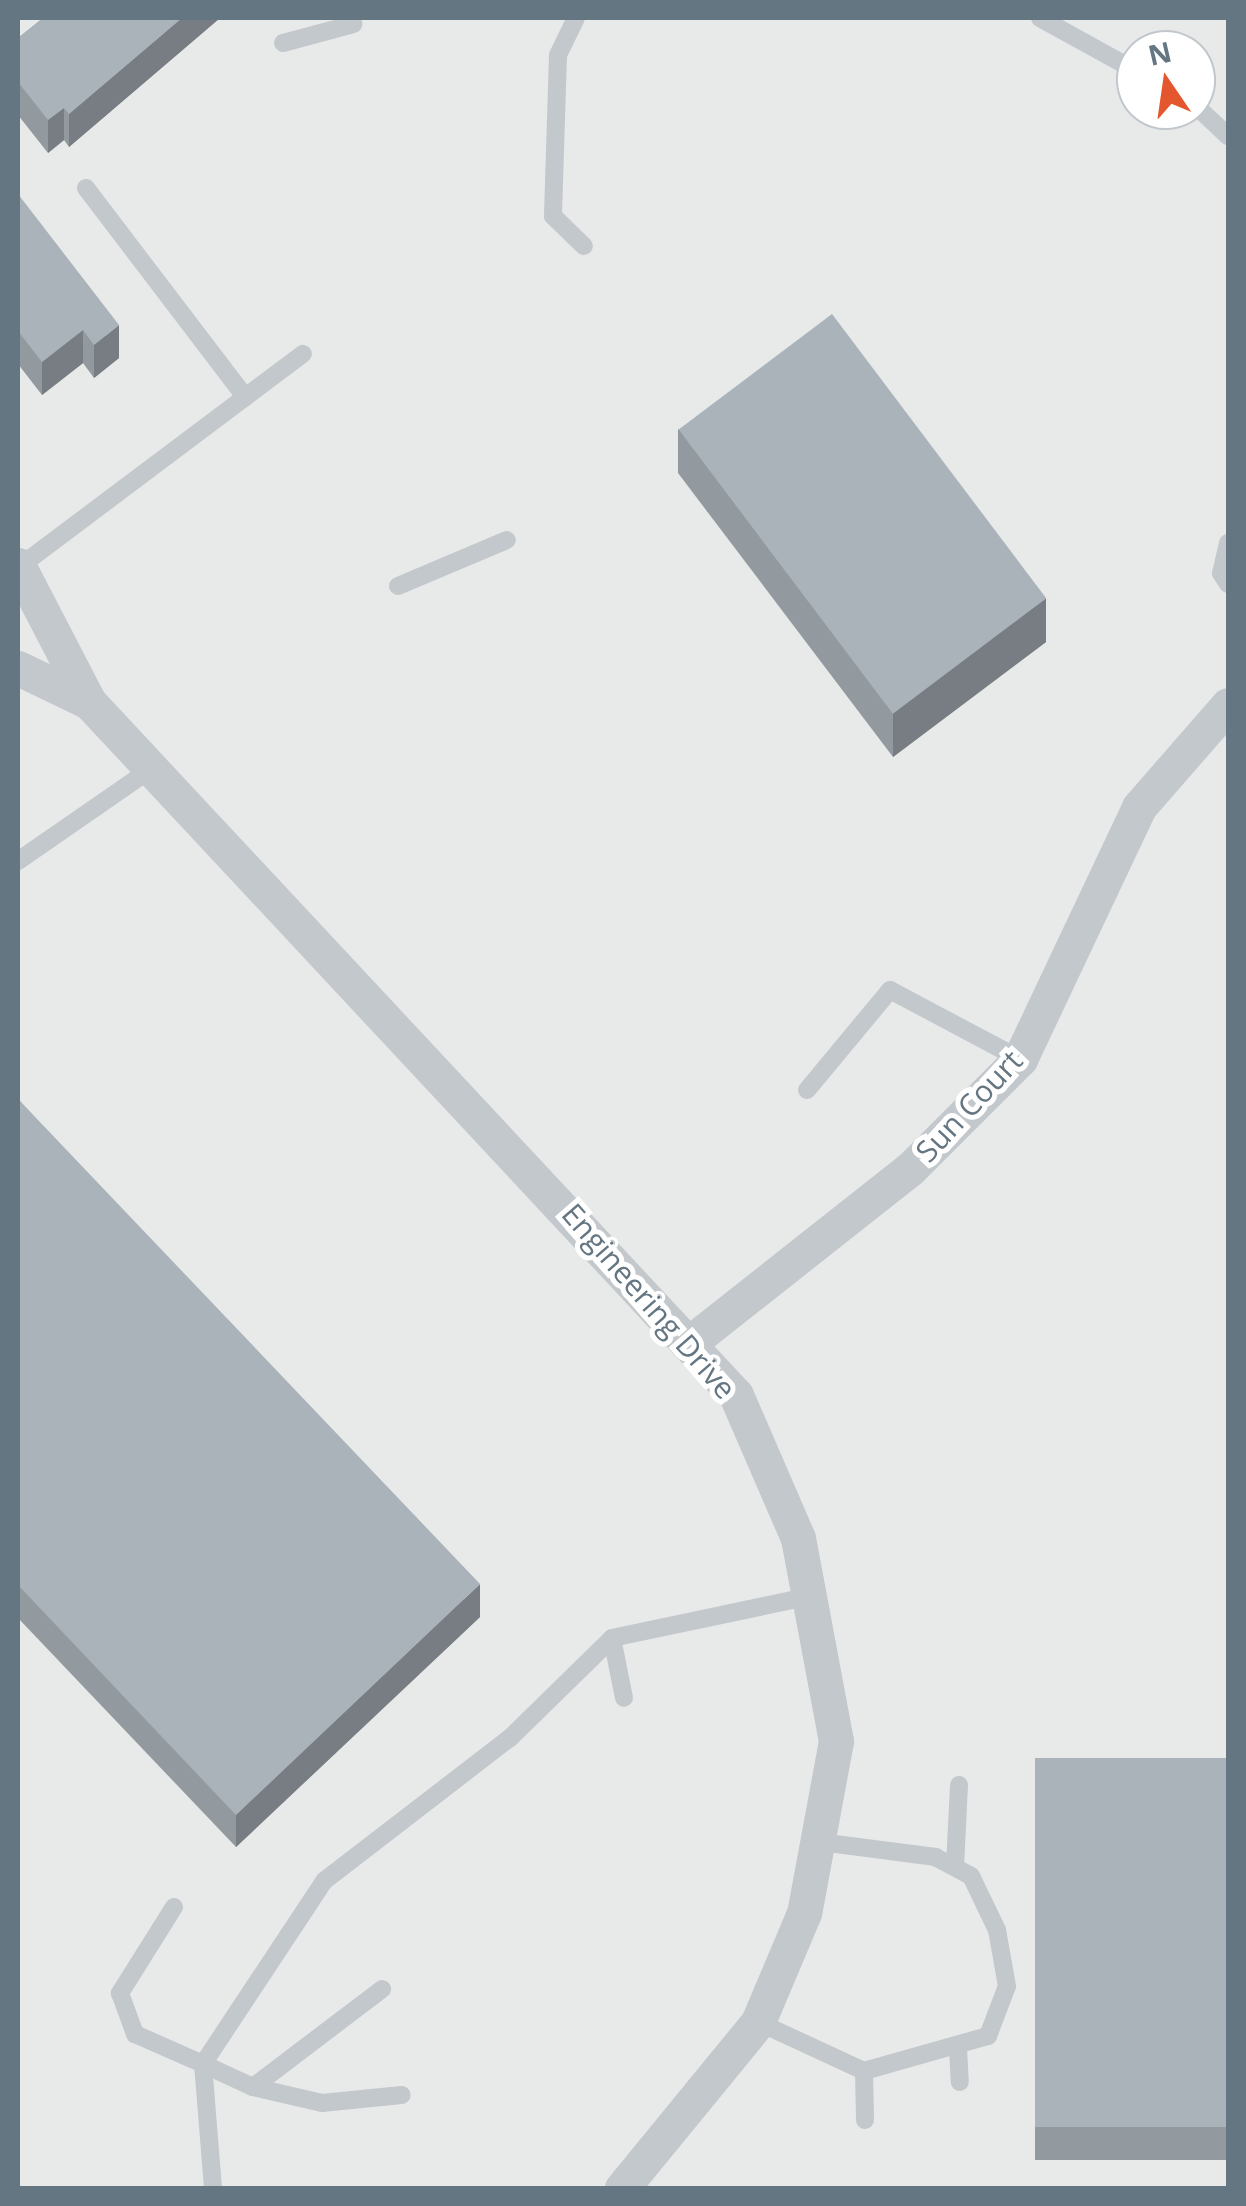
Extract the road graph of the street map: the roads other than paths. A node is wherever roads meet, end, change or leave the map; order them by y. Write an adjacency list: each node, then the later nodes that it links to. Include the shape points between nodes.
1 (576, 18): 7 (lane, via 558,56 553,216)
2 (1040, 18): 5 (lane)
3 (354, 24): 4 (lane)
4 (283, 43)
5 (1116, 60)
6 (86, 188): 9 (lane)
7 (584, 246)
8 (303, 354): 9 (lane)
9 (246, 398): 12 (lane)
10 (507, 540): 14 (lane)
11 (1228, 543): 13 (lane, via 1221,573)
12 (18, 566): 16 (street, Engineering Drive)
13 (1228, 584)
14 (398, 586)
15 (18, 668): 16 (street, Engineering Drive)
16 (89, 702): 18 (street, Engineering Drive)
17 (1228, 705): 20 (street, Sun Court, via 1139,807)
18 (151, 769): 19 (lane); 22 (street, Engineering Drive)
19 (18, 861)
20 (1020, 1059): 21 (lane, via 890,990); 22 (street, Sun Court, via 910,1168)
21 (807, 1090)
22 (692, 1341): 23 (street, Engineering Drive, via 736,1395 772,1470)
23 (811, 1596): 24 (lane); 27 (street, Engineering Drive, via 836,1742)
24 (612, 1638): 25 (lane); 33 (lane, via 510,1738 324,1881)
25 (624, 1698)
26 (959, 1784): 28 (lane)
27 (822, 1842): 28 (lane); 31 (street, Engineering Drive)
28 (954, 1867): 32 (lane, via 971,1876 997,1930 1007,1986 988,2036)
29 (174, 1907): 33 (lane, via 120,1993 135,2034)
30 (382, 1989): 36 (lane)
31 (758, 2022): 34 (lane); 40 (street, Engineering Drive)
32 (958, 2048): 34 (lane); 35 (lane)
33 (203, 2064): 36 (lane); 39 (lane)
34 (864, 2072): 38 (lane)
35 (960, 2082)
36 (253, 2087): 37 (lane, via 322,2103)
37 (402, 2095)
38 (865, 2120)
39 (213, 2188)
40 (622, 2188)

